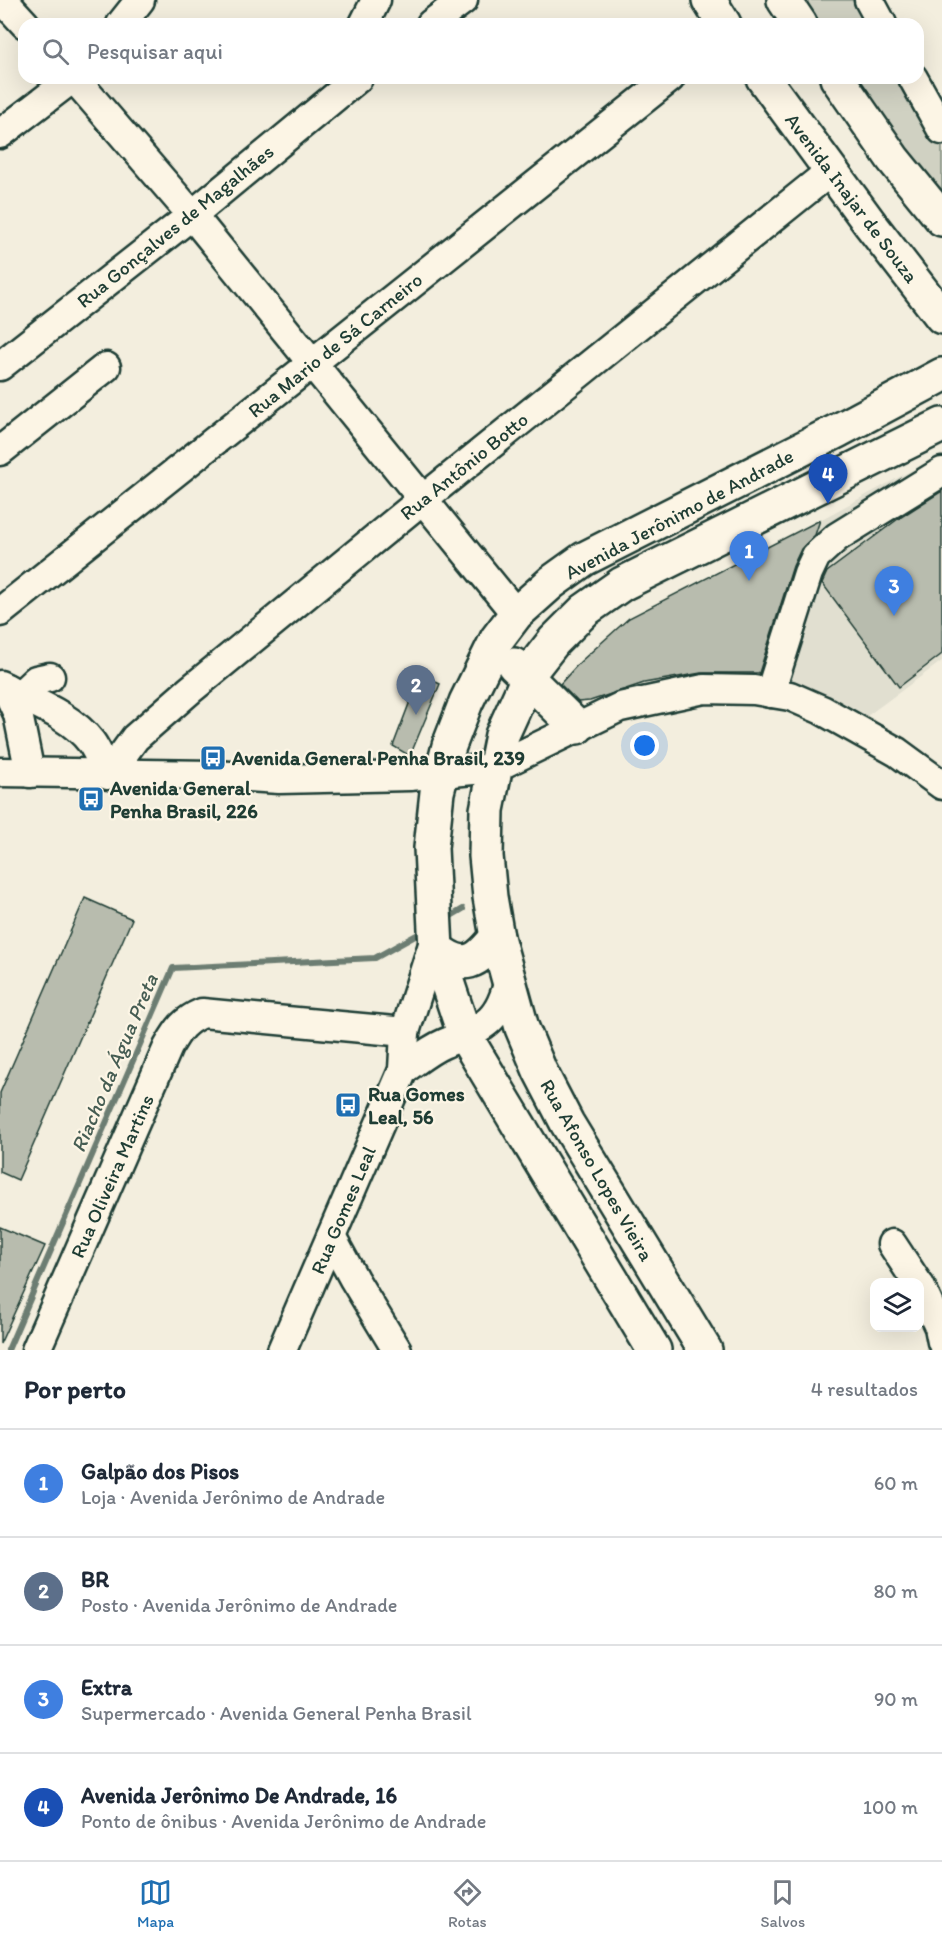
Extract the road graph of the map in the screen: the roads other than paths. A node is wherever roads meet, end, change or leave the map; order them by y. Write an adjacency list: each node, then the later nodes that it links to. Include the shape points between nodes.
1 (3, 0): 8 (street)
2 (140, 0): 9 (street)
3 (376, 0): 10 (street)
4 (463, 0): 11 (street)
5 (709, 0): 12 (main road)
6 (784, 0): 13 (main road)
7 (869, 0): 14 (street)
8 (20, 18)
9 (125, 18)
10 (367, 18)
11 (439, 18)
12 (720, 18)
13 (796, 18)
14 (879, 18)
15 (65, 84): 23 (street)
16 (78, 84): 25 (street)
17 (662, 84): 28 (street, Rua Mario de Sá Carneiro)
18 (768, 84): 24 (main road, Avenida Inajar de Souza)
19 (841, 84): 26 (main road, via 893,159)
20 (916, 84): 22 (street)
21 (339, 87): 25 (street, Rua Gonçalves de Magalhães)
22 (942, 130)
23 (0, 134)
24 (832, 170): 27 (main road, Avenida Inajar de Souza); 36 (street, Rua Antônio Botto)
25 (192, 215): 28 (street); 29 (street, Rua Gonçalves de Magalhães)
26 (942, 219)
27 (942, 317)
28 (312, 363): 36 (street); 38 (street, Rua Mario de Sá Carneiro)
29 (0, 366)
30 (106, 367): 33 (street)
31 (942, 375): 35 (main road, Avenida Jerônimo de Andrade)
32 (942, 424): 37 (main road, Avenida Jerônimo de Andrade)
33 (0, 452)
34 (942, 472): 43 (street, via 837,537 816,556)
35 (721, 489): 37 (main road, via 733,494 740,504 740,517); 39 (main road, Avenida Jerônimo de Andrade, via 584,559)
36 (422, 500): 39 (street); 49 (street, Rua Antônio Botto, via 135,738)
37 (734, 527): 41 (main road, Avenida Jerônimo de Andrade, via 622,584 585,610 554,641)
38 (0, 612)
39 (516, 614): 40 (main road, Avenida Jerônimo de Andrade)
40 (494, 646): 41 (main road); 48 (main road, Avenida Jerônimo de Andrade, via 466,702)
41 (528, 678): 44 (main road); 45 (main road, Avenida Jerônimo de Andrade, via 502,735)
42 (15, 692): 47 (street); 49 (street, via 65,719 90,741)
43 (770, 693): 44 (street, via 704,689 620,707); 50 (street, via 790,696 862,730)
44 (577, 727): 45 (street)
45 (495, 768): 48 (street); 51 (main road, Rua Afonso Lopes Vieira, via 487,810 486,856)
46 (0, 772): 47 (street)
47 (30, 773): 49 (street)
48 (441, 774): 49 (street, via 279,778); 52 (main road, via 431,848)
49 (108, 775)
50 (942, 785)
51 (497, 937): 52 (main road, via 478,958 462,962 451,960); 53 (main road, Rua Afonso Lopes Vieira)
52 (436, 944): 54 (street, Rua Gomes Leal); 55 (main road)
53 (509, 980): 55 (street, via 498,1010 478,1030); 66 (main road, Rua Afonso Lopes Vieira, via 522,1028 567,1124)
54 (405, 1032): 56 (street, Rua Gomes Leal); 62 (street, Rua Oliveira Martins, via 202,1013 188,1019 168,1047)
55 (465, 1036): 56 (street, via 441,1045); 65 (main road)
56 (403, 1070): 57 (street, Rua Gomes Leal)
57 (331, 1238): 63 (street, Rua Gomes Leal); 64 (street)
58 (892, 1244): 59 (street)
59 (914, 1278)
60 (924, 1295): 61 (street)
61 (942, 1342)
62 (36, 1350)
63 (282, 1350)
64 (397, 1350)
65 (654, 1350)
66 (705, 1350)

